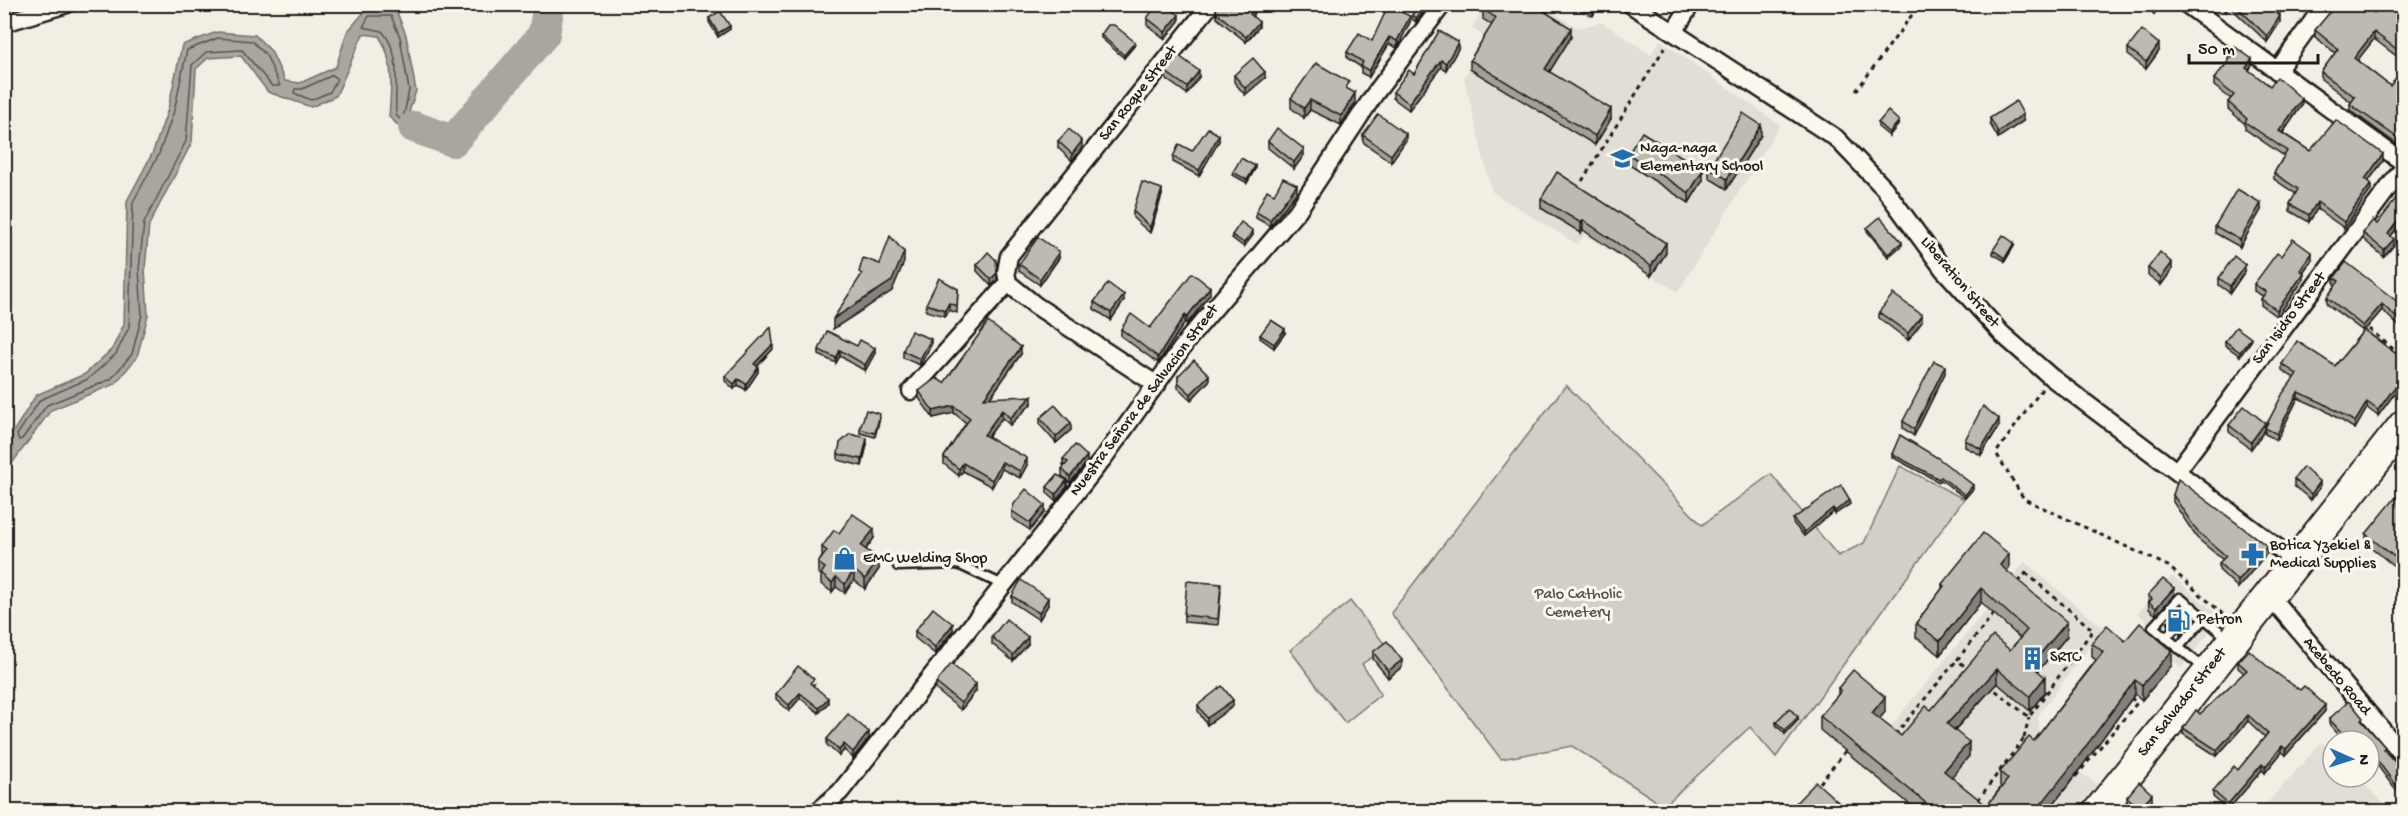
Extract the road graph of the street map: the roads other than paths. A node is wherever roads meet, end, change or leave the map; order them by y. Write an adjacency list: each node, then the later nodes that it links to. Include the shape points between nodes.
1 (67, 4): 8 (street)
2 (1211, 4): 12 (street, San Roque Street, via 1009,256)
3 (1443, 4): 13 (street, Nuestra Señora de Salvacion Street, via 1374,95 1298,210 1190,338)
4 (1630, 4): 9 (street, Liberation Street)
5 (1691, 4): 9 (street)
6 (2186, 4): 10 (street)
7 (2325, 4): 10 (street)
8 (4, 23)
9 (1674, 32): 16 (street, Liberation Street, via 1836,138 1884,188 1951,278 2002,334 2051,377)
10 (2277, 71): 11 (street)
11 (2403, 165): 16 (street, San Isidro Street)
12 (1008, 283): 13 (street); 14 (street)
13 (1157, 385): 19 (street, Nuestra Señora de Salvacion Street)
14 (911, 391)
15 (2403, 425): 17 (highway, San Salvador Street)
16 (2177, 471): 17 (street, Liberation Street)
17 (2294, 560): 20 (highway, San Salvador Street)
18 (898, 566): 19 (lane, via 958,564)
19 (1003, 585): 28 (street, Nuestra Señora de Salvacion Street)
20 (2269, 595): 23 (highway, San Salvador Street); 27 (street, Acebedo Road)
21 (2192, 607): 22 (lane); 24 (lane); 24 (lane, via 2180,598 2153,627)
22 (2204, 618): 23 (lane); 25 (lane)
23 (2236, 636): 26 (highway, San Salvador Street)
24 (2166, 638): 25 (lane)
25 (2178, 648): 26 (lane)
26 (2208, 672): 31 (highway, San Salvador Street)
27 (2403, 756)
28 (840, 792): 29 (street, Nuestra Señora de Salvacion Street); 30 (street)
29 (817, 812)
30 (840, 812)
31 (2098, 812)

